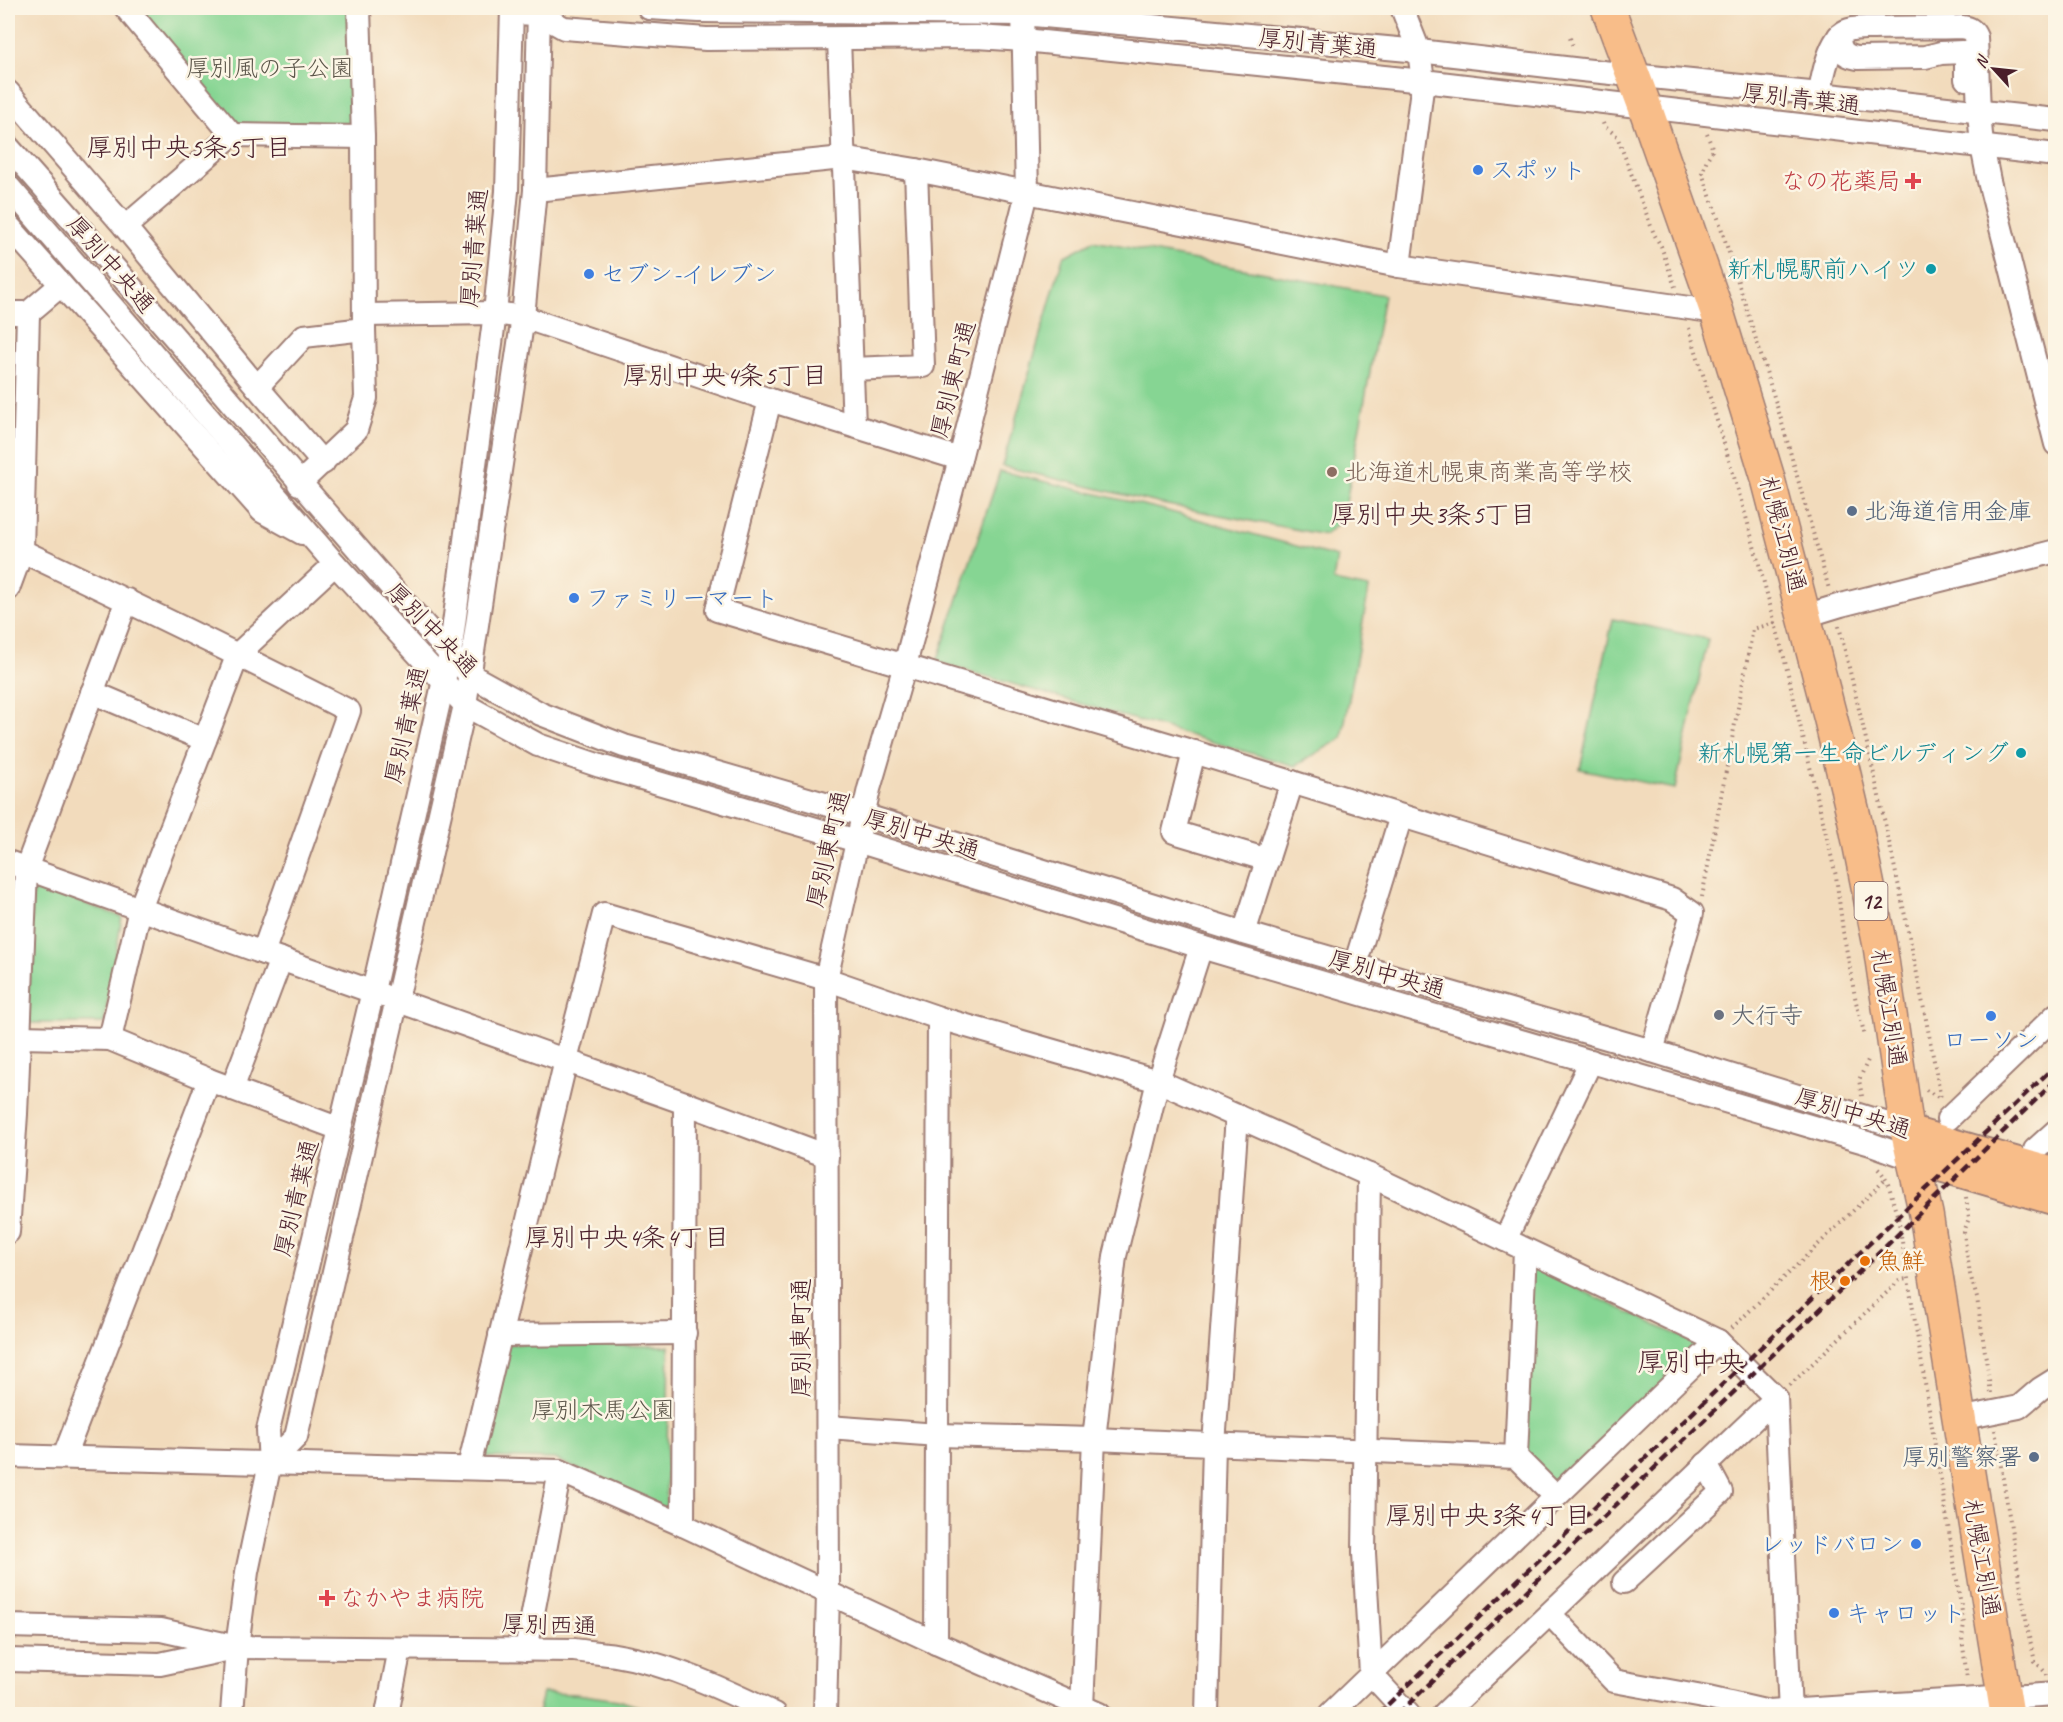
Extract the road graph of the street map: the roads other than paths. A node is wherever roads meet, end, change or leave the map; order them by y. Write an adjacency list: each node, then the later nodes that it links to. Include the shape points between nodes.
1 (126, 8): 21 (street)
2 (359, 8): 22 (street)
3 (649, 8): 8 (street, 厚別青葉通)
4 (1402, 8): 13 (street)
5 (1608, 8): 14 (highway, 札幌江別通 / 12)
6 (512, 10): 7 (street, 厚別青葉通); 36 (street, 厚別青葉通, via 507,191)
7 (544, 10): 11 (street, 厚別青葉通, via 564,28 706,39); 29 (street)
8 (1023, 11): 9 (street, 厚別青葉通); 12 (street, 厚別東町通)
9 (1133, 15): 13 (street, 厚別青葉通)
10 (1839, 36): 17 (street, via 1822,73); 19 (street, via 1840,49 1857,58 1962,52 1966,56); 19 (street, via 1855,28 1971,29 1976,37)
11 (839, 39): 12 (street, 厚別青葉通); 26 (street)
12 (1024, 40): 15 (street, 厚別青葉通); 30 (street, 厚別東町通)
13 (1419, 51): 14 (street, 厚別青葉通); 15 (street)
14 (1632, 75): 17 (street, 厚別青葉通); 18 (highway, 札幌江別通 / 12)
15 (1423, 81): 18 (street, 厚別青葉通); 33 (street)
16 (8, 92): 32 (street)
17 (1820, 94): 19 (street, 厚別青葉通)
18 (1646, 107): 23 (street, 厚別青葉通); 37 (highway, 札幌江別通 / 12)
19 (1972, 111): 20 (street, 厚別青葉通); 23 (street)
20 (2055, 120)
21 (232, 135): 22 (street); 32 (street)
22 (363, 137): 39 (street)
23 (1982, 146): 25 (street, 厚別青葉通); 43 (street)
24 (8, 147): 49 (street, 厚別中央通)
25 (2055, 155)
26 (843, 158): 27 (street); 29 (street); 40 (street)
27 (916, 170): 30 (street); 40 (street, via 923,366)
28 (8, 186): 50 (street, 厚別中央通)
29 (535, 190): 38 (street)
30 (1027, 193): 33 (street); 47 (street, 厚別東町通)
31 (8, 225): 34 (street)
32 (125, 227): 41 (street)
33 (1399, 266): 37 (street)
34 (61, 285): 35 (street); 50 (street, via 262,511)
35 (18, 313): 45 (street)
36 (495, 313): 38 (street); 39 (street); 58 (street, 厚別青葉通)
37 (1701, 315): 56 (highway, 札幌江別通 / 12, via 1767,475)
38 (523, 317): 42 (street); 60 (street)
39 (364, 322): 41 (street, via 304,336); 48 (street, via 366,398 356,430)
40 (852, 369): 44 (street)
41 (257, 387): 48 (street)
42 (770, 400): 44 (street); 59 (street, via 717,610)
43 (2050, 405): 46 (street)
44 (854, 426): 47 (street)
45 (17, 439): 51 (street)
46 (2055, 444)
47 (960, 459): 59 (street, 厚別東町通)
48 (323, 463): 49 (street)
49 (299, 484): 58 (street, 厚別中央通)
50 (316, 542): 53 (street, 厚別中央通)
51 (15, 551): 54 (street); 55 (street)
52 (2055, 551): 56 (street)
53 (335, 564): 57 (street); 61 (street, 厚別中央通)
54 (8, 589)
55 (127, 600): 57 (street); 62 (street)
56 (1790, 619): 97 (highway, 札幌江別通 / 12, via 1851,806 1880,946)
57 (238, 654): 64 (street); 76 (street, via 349,711)
58 (450, 654): 60 (street, 厚別中央通); 61 (street, 厚別青葉通)
59 (905, 665): 65 (street); 67 (street, 厚別東町通)
60 (470, 675): 63 (street); 67 (street, 厚別中央通, via 541,714 624,746)
61 (444, 682): 63 (street, 厚別中央通); 79 (street, 厚別青葉通)
62 (92, 692): 64 (street); 71 (street)
63 (465, 705): 69 (street, 厚別中央通, via 538,744 600,766); 80 (street)
64 (205, 741): 73 (street)
65 (1194, 752): 66 (street); 70 (street, via 1174,832)
66 (1292, 782): 68 (street); 70 (street)
67 (863, 815): 69 (street, 厚別東町通); 74 (street, 厚別中央通)
68 (1401, 816): 77 (street); 85 (street, via 1672,899 1692,913)
69 (857, 841): 75 (street, 厚別中央通); 78 (street, 厚別東町通)
70 (1268, 860): 74 (street)
71 (16, 866): 72 (street); 73 (street)
72 (15, 908): 84 (street)
73 (140, 909): 76 (street); 83 (street)
74 (1244, 933): 77 (street, 厚別中央通)
75 (1201, 947): 87 (street, 厚別中央通); 89 (street)
76 (272, 956): 79 (street); 90 (street)
77 (1355, 965): 85 (street, 厚別中央通)
78 (826, 979): 82 (street); 86 (street, via 604,914); 99 (street, 厚別東町通)
79 (373, 991): 80 (street); 95 (street, 厚別青葉通)
80 (397, 1000): 86 (street); 120 (street, via 296,1437)
81 (2055, 1015): 92 (street)
82 (939, 1017): 89 (street); 113 (street)
83 (110, 1039): 84 (street); 88 (street)
84 (15, 1047): 93 (street)
85 (1652, 1051): 97 (street, 厚別中央通)
86 (566, 1060): 91 (street); 107 (street)
87 (1591, 1061): 97 (street, 厚別中央通, via 1871,1144); 104 (street)
88 (209, 1080): 90 (street); 118 (street)
89 (1158, 1081): 94 (street); 114 (street, via 1115,1256)
90 (232, 1089): 95 (street)
91 (685, 1103): 99 (street); 106 (street)
92 (1944, 1109)
93 (12, 1114): 103 (street)
94 (1237, 1116): 101 (street); 115 (street)
95 (340, 1130): 120 (street, 厚別青葉通, via 268,1430)
96 (2055, 1131): 98 (street)
97 (1910, 1144): 100 (main road, 厚別中央通); 102 (main road, 厚別中央通); 111 (highway, 札幌江別通 / 12, via 1926,1214)
98 (2036, 1150)
99 (827, 1156): 112 (street, 厚別東町通)
100 (2055, 1173)
101 (1369, 1175): 104 (street); 116 (street)
102 (2055, 1201)
103 (8, 1232)
104 (1504, 1240): 105 (street)
105 (1525, 1250): 108 (street); 119 (street)
106 (685, 1333): 107 (street); 125 (street)
107 (500, 1335): 122 (street)
108 (1718, 1341): 110 (street); 124 (street)
109 (2055, 1379): 111 (street, via 2019,1407)
110 (1776, 1398): 121 (street); 139 (street)
111 (1959, 1419): 137 (highway, 札幌江別通 / 12)
112 (828, 1427): 113 (street); 127 (street, 厚別東町通)
113 (938, 1435): 114 (street); 130 (street)
114 (1094, 1439): 115 (street); 138 (street)
115 (1214, 1444): 116 (street); 144 (street)
116 (1366, 1450): 119 (street); 135 (street, via 1364,1553)
117 (8, 1456): 118 (street)
118 (64, 1457): 120 (street)
119 (1516, 1457): 124 (street)
120 (270, 1463): 122 (street); 131 (street, 厚別青葉通, via 247,1572)
121 (1706, 1464): 126 (street, via 1721,1492); 128 (street)
122 (469, 1467): 123 (street)
123 (560, 1470): 125 (street); 133 (street)
124 (1555, 1496): 135 (street)
125 (683, 1525): 127 (street)
126 (1624, 1582)
127 (828, 1593): 130 (street); 143 (street, 厚別東町通)
128 (1550, 1614): 139 (street, via 1614,1681); 147 (street)
129 (8, 1626): 131 (street, 厚別西通, via 161,1630)
130 (936, 1643): 138 (street)
131 (237, 1647): 132 (street, 厚別西通); 134 (street, 厚別西通, via 160,1664); 140 (street, 厚別青葉通)
132 (400, 1649): 133 (street, 厚別西通); 141 (street)
133 (526, 1650): 142 (street, 厚別西通, via 617,1655 703,1682)
134 (8, 1660)
135 (1371, 1674): 145 (street); 146 (street)
136 (2055, 1694): 137 (street)
137 (2006, 1706): 139 (street)
138 (1091, 1711)
139 (1790, 1713)
140 (232, 1714)
141 (387, 1714)
142 (775, 1714)
143 (825, 1714)
144 (1207, 1714)
145 (1330, 1714)
146 (1408, 1714)
147 (1444, 1714)

